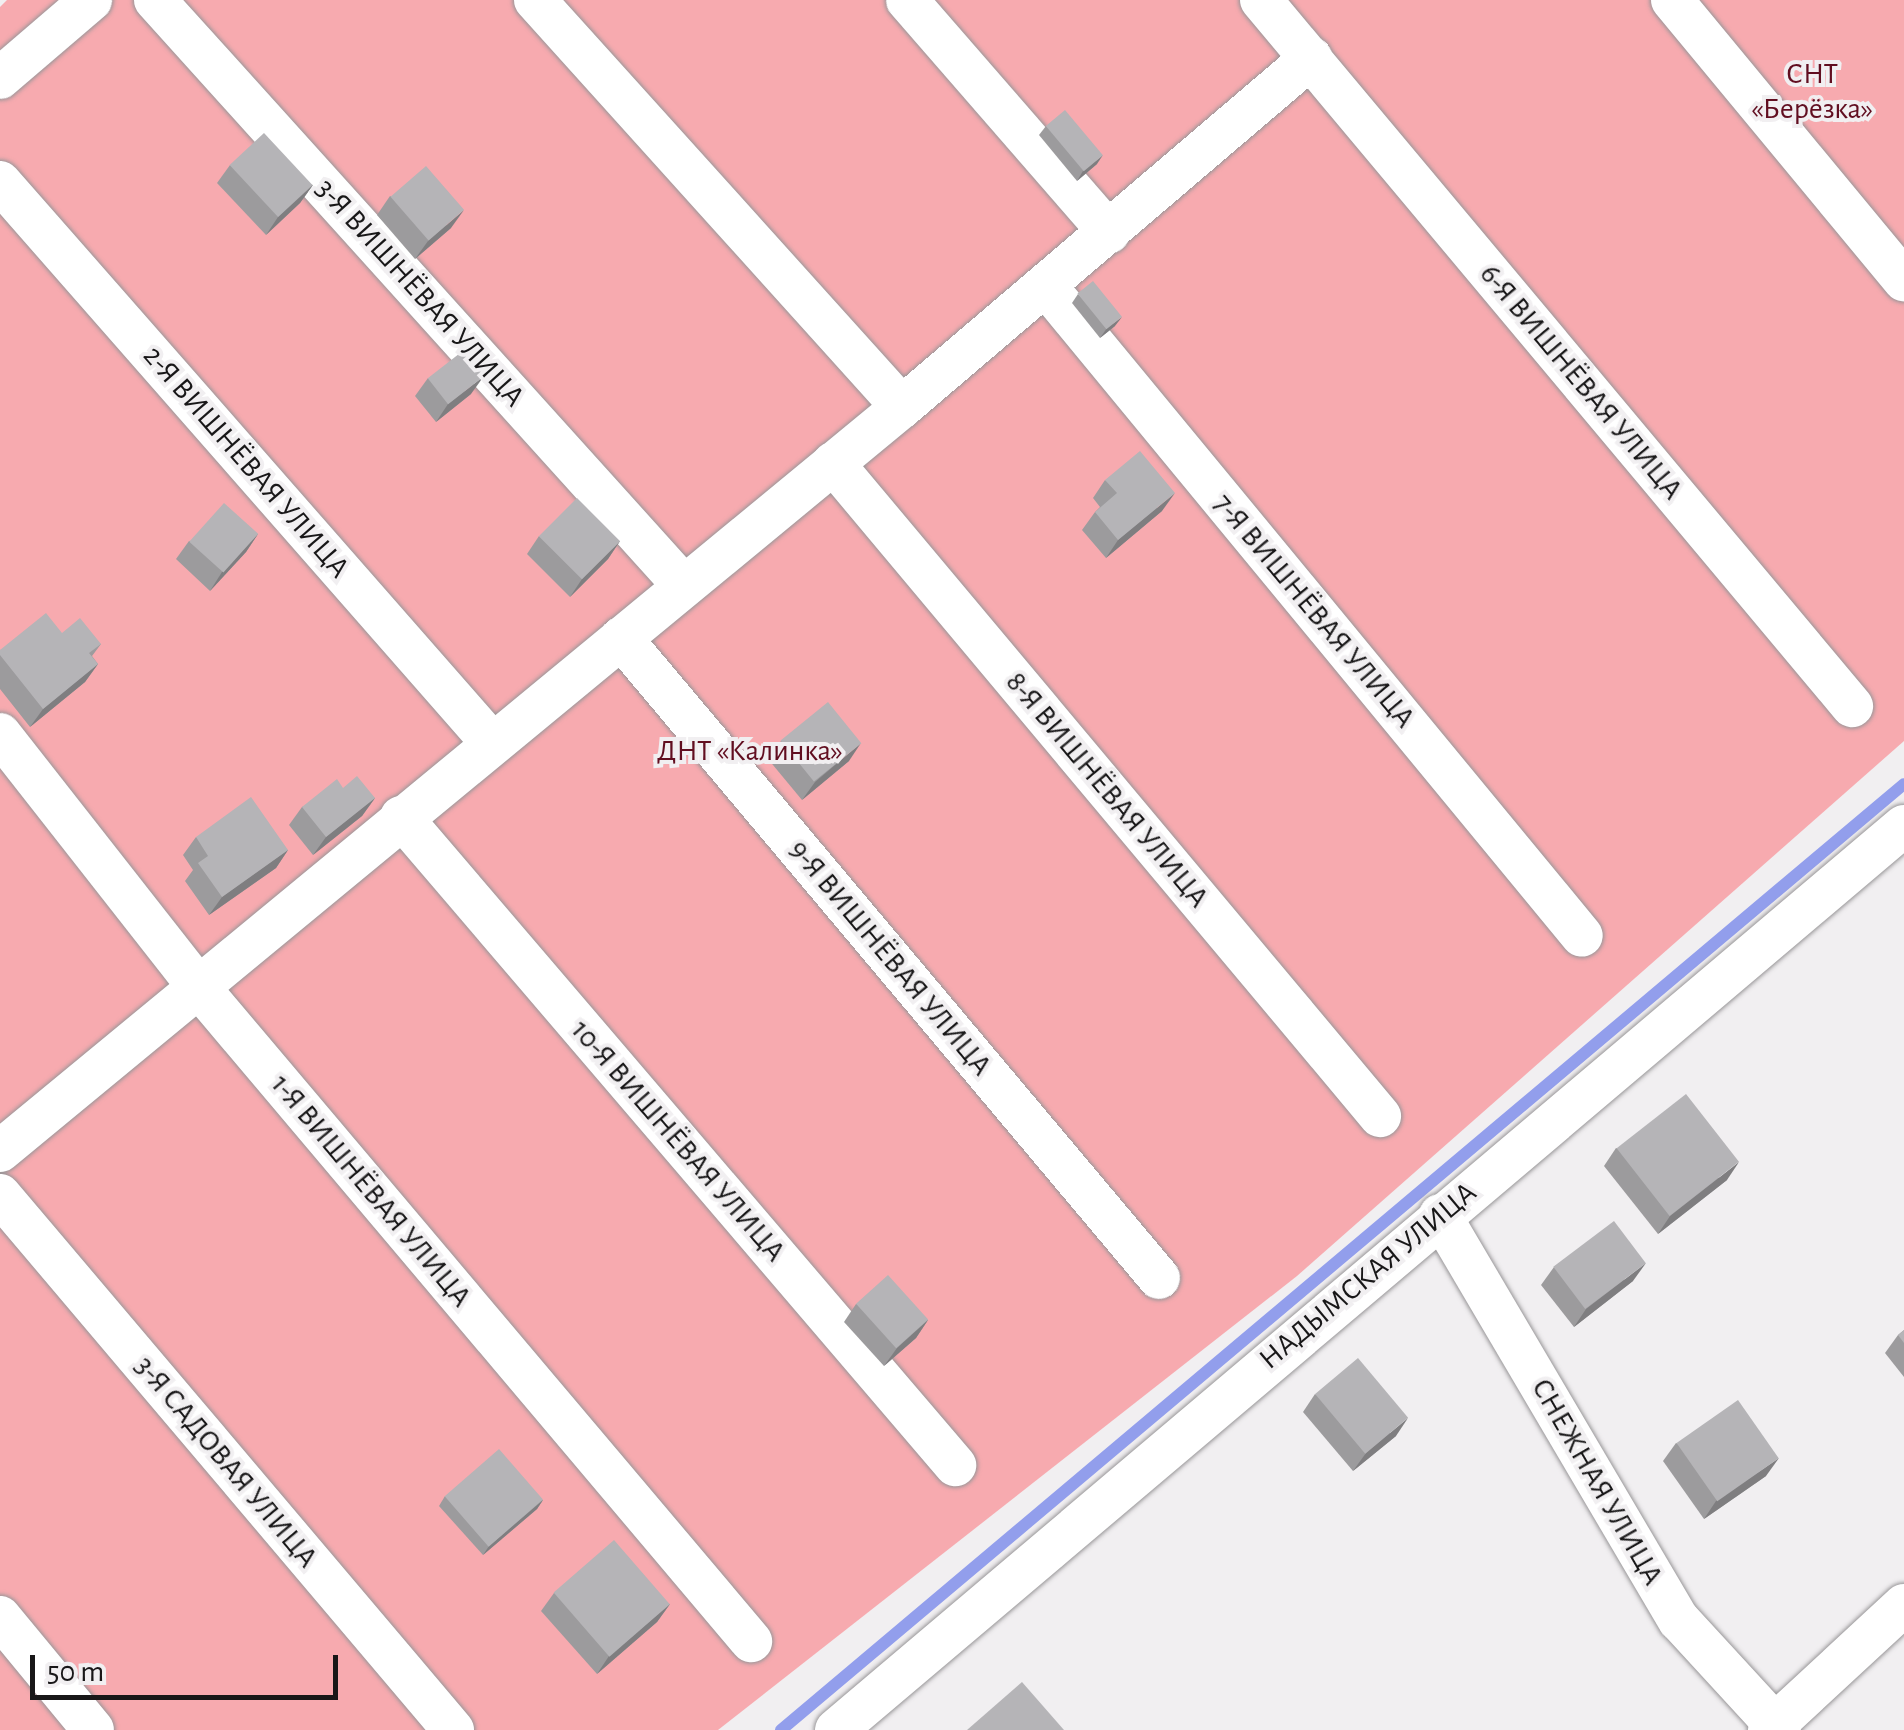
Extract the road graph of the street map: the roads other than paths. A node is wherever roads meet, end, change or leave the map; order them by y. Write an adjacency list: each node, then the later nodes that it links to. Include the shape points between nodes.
1 (91, 0): 8 (street)
2 (155, 0): 15 (street, 3-Я ВИШНЁВАЯ УЛИЦА)
3 (535, 0): 13 (street)
4 (907, 0): 10 (street)
5 (1261, 0): 7 (street, 6-Я ВИШНЁВАЯ УЛИЦА)
6 (1672, 0): 11 (street)
7 (1311, 58): 10 (street); 17 (street, 6-Я ВИШНЁВАЯ УЛИЦА)
8 (0, 78)
9 (0, 182): 19 (street, 2-Я ВИШНЁВАЯ УЛИЦА)
10 (1110, 232): 12 (street)
11 (1904, 280)
12 (1046, 286): 13 (street); 22 (street, 7-Я ВИШНЁВАЯ УЛИЦА)
13 (902, 407): 14 (street)
14 (834, 463): 15 (street); 24 (street, 8-Я ВИШНЁВАЯ УЛИЦА)
15 (684, 586): 16 (street)
16 (621, 638): 19 (street); 28 (street, 9-Я ВИШНЁВАЯ УЛИЦА)
17 (1852, 706)
18 (0, 734): 23 (street, 1-Я ВИШНЁВАЯ УЛИЦА)
19 (492, 743): 20 (street)
20 (401, 817): 23 (street); 29 (street, 10-Я ВИШНЁВАЯ УЛИЦА)
21 (1904, 826): 27 (street, НАДЫМСКАЯ УЛИЦА)
22 (1582, 936)
23 (197, 984): 25 (street); 32 (street, 1-Я ВИШНЁВАЯ УЛИЦА)
24 (1380, 1116)
25 (0, 1151)
26 (0, 1195): 35 (street, 3-Я САДОВАЯ УЛИЦА)
27 (1440, 1215): 33 (street, СНЕЖНАЯ УЛИЦА, via 1678,1620); 36 (street, НАДЫМСКАЯ УЛИЦА)
28 (1159, 1278)
29 (955, 1465)
30 (1904, 1605): 33 (street)
31 (0, 1616): 34 (street)
32 (750, 1642)
33 (1775, 1728)
34 (94, 1730)
35 (453, 1730)
36 (836, 1730)

